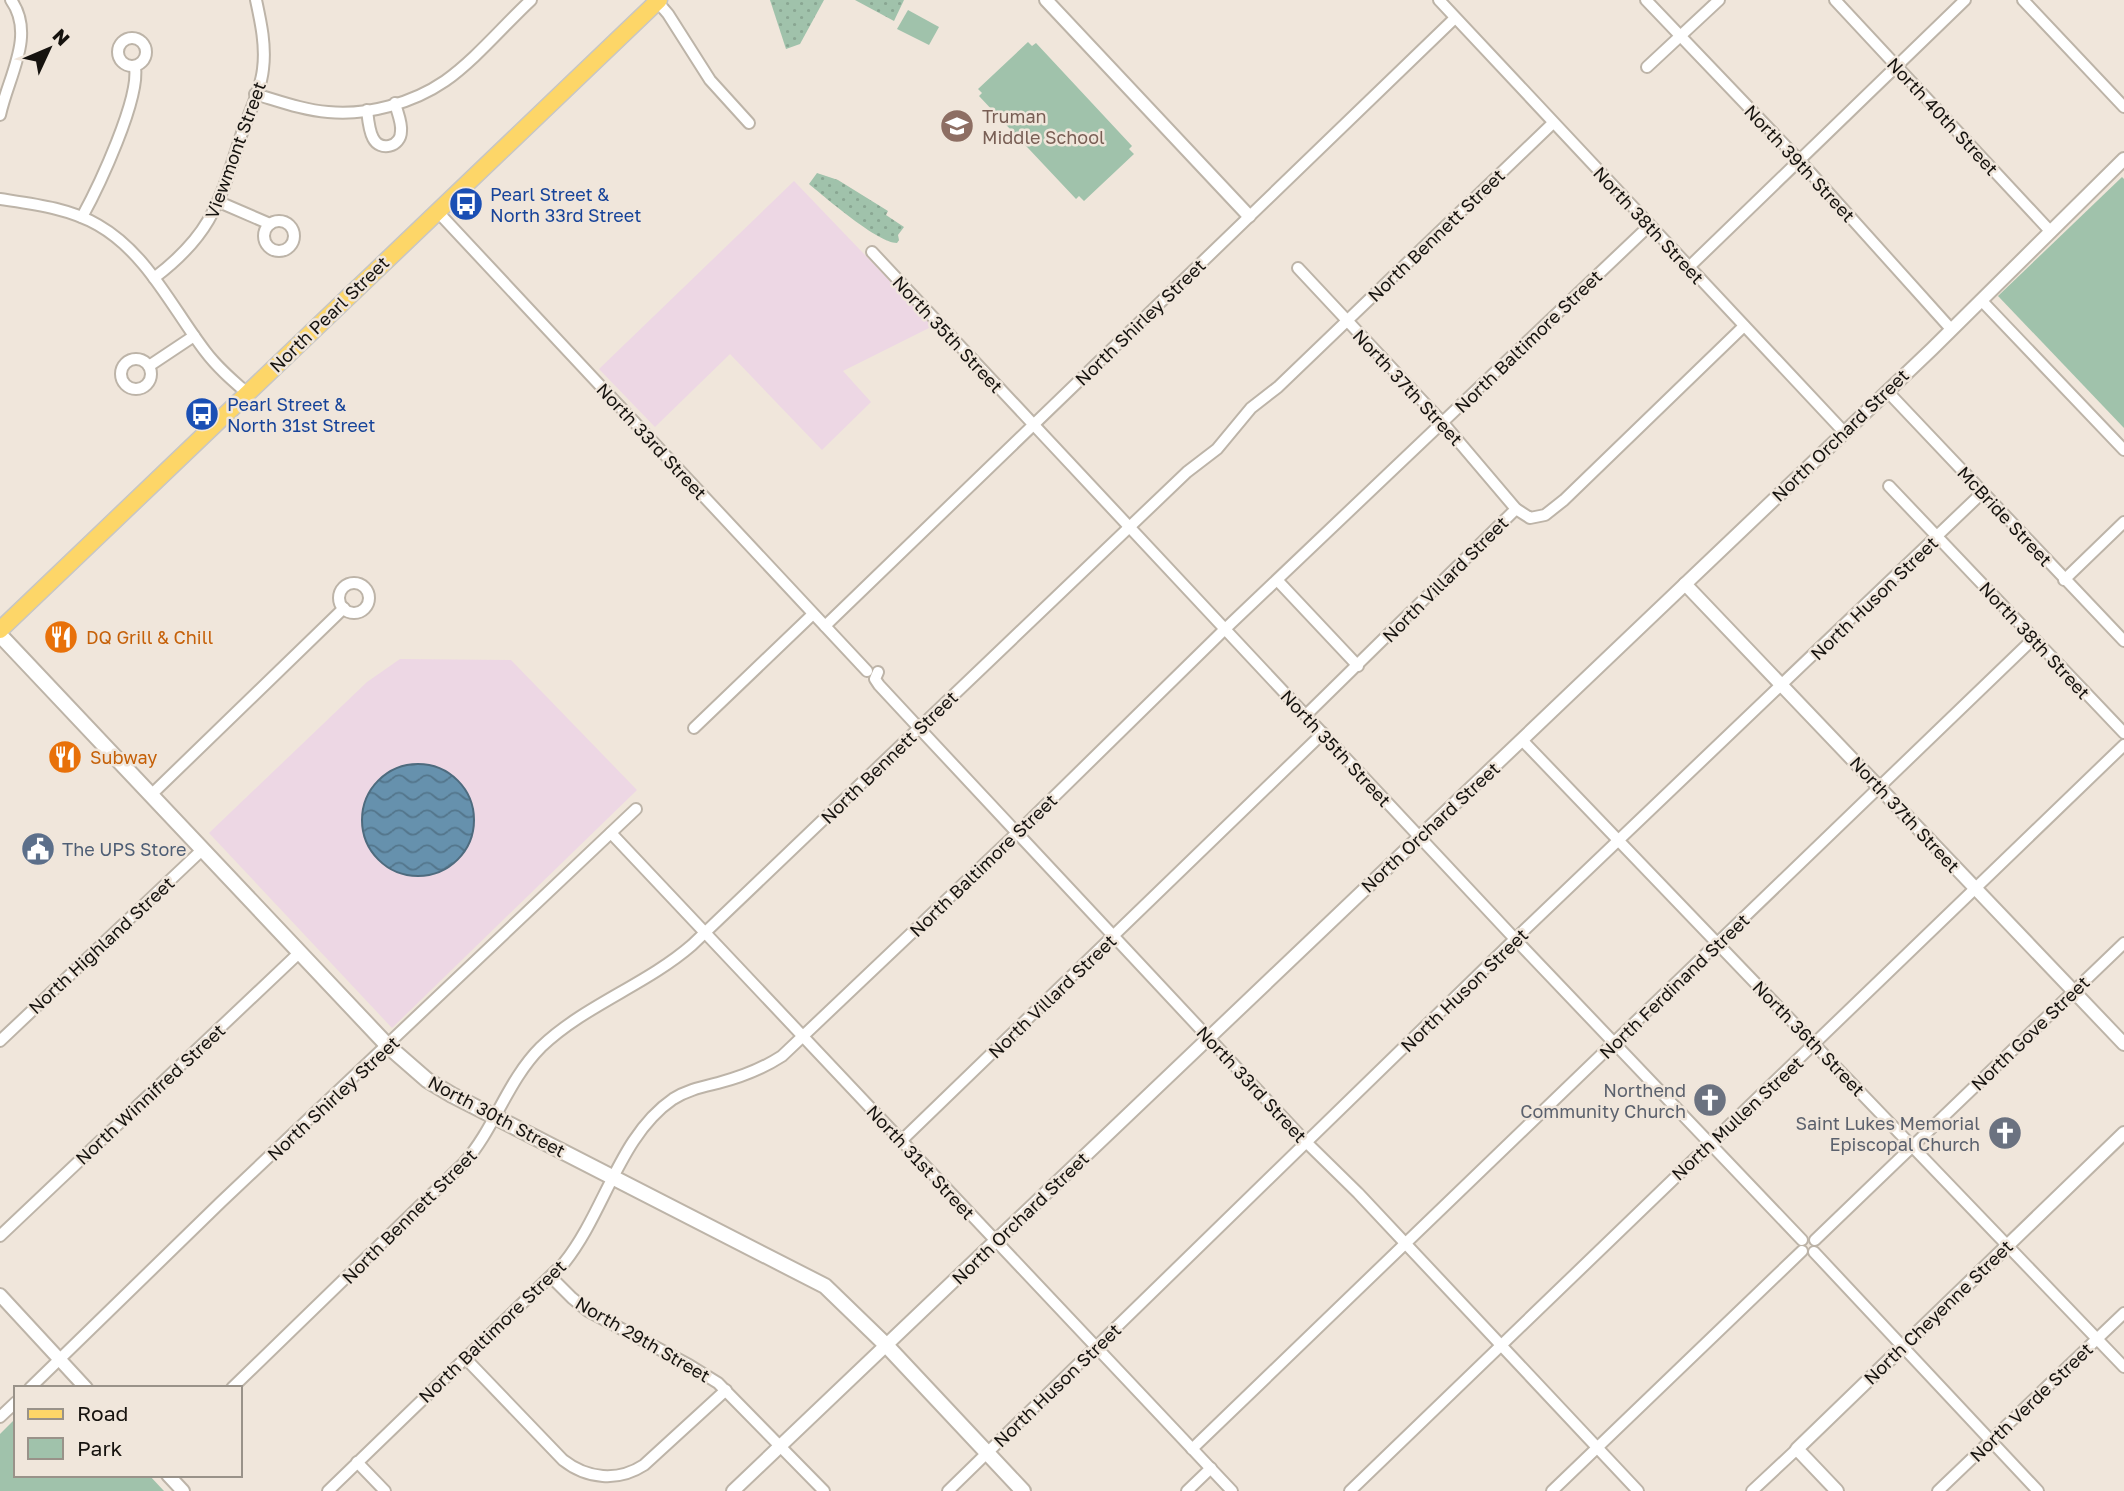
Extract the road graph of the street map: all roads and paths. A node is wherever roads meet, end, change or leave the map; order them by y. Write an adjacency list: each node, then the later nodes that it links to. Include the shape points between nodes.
1 (11, 0): 21 (street, via 23,35)
2 (531, 0): 18 (street, via 445,80)
3 (1046, 0): 29 (street)
4 (1439, 0): 12 (street)
5 (1646, 0): 13 (street, North 39th Street)
6 (1719, 0): 13 (street)
7 (1835, 0): 14 (street, North 40th Street)
8 (1965, 0): 14 (street)
9 (2022, 0): 19 (street)
10 (259, 1): 17 (street, Viewmont Street, via 264,64)
11 (657, 1): 22 (street, via 710,80); 28 (main road, North Pearl Street)
12 (1455, 18): 23 (street, North 38th Street); 29 (street, North Shirley Street)
13 (1680, 37): 16 (street); 24 (street, North 39th Street)
14 (1896, 65): 24 (street); 33 (street, North 40th Street)
15 (135, 67): 30 (street, via 129,106)
16 (1647, 67)
17 (255, 94): 20 (street, via 320,111); 27 (street, Viewmont Street)
18 (395, 103): 20 (street); 20 (street, via 402,133 390,146 373,139)
19 (2124, 107)
20 (367, 110)
21 (0, 115)
22 (749, 123)
23 (1553, 123): 32 (street, North 38th Street); 39 (street, North Bennett Street)
24 (1799, 160): 35 (street); 41 (street, North 39th Street)
25 (2123, 163): 33 (street, North Orchard Street)
26 (0, 199): 30 (street)
27 (219, 202): 31 (street); 37 (street, Viewmont Street, via 194,243)
28 (437, 211): 45 (main road, North Pearl Street); 60 (street, North 33rd Street)
29 (1250, 216): 47 (street, North Shirley Street)
30 (82, 217): 37 (street, via 119,239)
31 (270, 224)
32 (1648, 226): 35 (street, North 38th Street); 46 (street, North Baltimore Street)
33 (2051, 232): 38 (street, North Orchard Street)
34 (872, 252): 47 (street, North 35th Street)
35 (1689, 267): 40 (street, North 38th Street)
36 (1298, 268): 39 (street, North 37th Street)
37 (154, 278): 42 (street)
38 (1981, 300): 41 (street, North Orchard Street); 49 (street)
39 (1347, 320): 46 (street, North 37th Street); 54 (street, North Bennett Street, via 1251,408 1217,449)
40 (1744, 326): 48 (street, North 38th Street); 52 (street, North Villard Street, via 1556,507 1534,518)
41 (1951, 329): 44 (street, North Orchard Street)
42 (194, 336): 43 (street); 45 (street)
43 (149, 366)
44 (1887, 391): 48 (street, North Orchard Street); 51 (street, McBride Street)
45 (247, 393): 63 (main road, North Pearl Street)
46 (1443, 423): 52 (street, North 37th Street); 57 (street, North Baltimore Street)
47 (1034, 425): 54 (street, North 35th Street); 61 (street, North Shirley Street)
48 (1844, 432): 58 (street, North Orchard Street)
49 (2124, 450)
50 (1889, 486): 55 (street, North 38th Street)
51 (1983, 492): 55 (street, North Huson Street); 56 (street, McBride Street)
52 (1516, 509): 66 (street, North Villard Street)
53 (2124, 522): 56 (street)
54 (1130, 527): 62 (street, North 35th Street); 70 (street, North Bennett Street)
55 (1939, 537): 64 (street, North 38th Street); 67 (street, North Huson Street)
56 (2064, 580): 65 (street, McBride Street)
57 (1278, 581): 62 (street, North Baltimore Street); 66 (street)
58 (1685, 584): 67 (street, North 37th Street); 73 (street, North Orchard Street)
59 (344, 608): 76 (street)
60 (813, 614): 61 (street, North 33rd Street); 69 (street)
61 (825, 626): 70 (street, North 33rd Street, via 873,672 879,685)
62 (1224, 630): 68 (street, North 35th Street); 79 (street, North Baltimore Street)
63 (0, 632): 76 (main road, North 30th Street)
64 (2034, 639): 72 (street, North 38th Street); 75 (street, North Ferdinand Street)
65 (2124, 642)
66 (1358, 666): 68 (street, North Villard Street)
67 (1783, 686): 75 (street, North 37th Street); 81 (street, North Huson Street)
68 (1306, 715): 71 (street, North 35th Street)
69 (694, 728)
70 (919, 728): 79 (street, North 33rd Street); 84 (street, North Bennett Street)
71 (1323, 733): 80 (street, North 35th Street); 85 (street, North Villard Street)
72 (2124, 733)
73 (1522, 740): 80 (street, North Orchard Street); 81 (street, North 36th Street)
74 (2124, 745): 83 (street, North Mullen Street)
75 (1880, 788): 83 (street, North 37th Street); 88 (street, North Ferdinand Street)
76 (152, 794): 82 (main road, North 30th Street)
77 (636, 809): 78 (street, North Shirley Street)
78 (611, 832): 84 (street, North 31st Street); 97 (street, North Shirley Street)
79 (1017, 833): 85 (street, North 33rd Street); 91 (street, North Baltimore Street)
80 (1419, 836): 86 (street, North 35th Street); 92 (street, North Orchard Street)
81 (1619, 842): 86 (street, North Huson Street); 88 (street, North 36th Street)
82 (203, 849): 89 (main road, North 30th Street); 93 (street, North Highland Street)
83 (1975, 888): 90 (street, North 37th Street); 95 (street, North Mullen Street)
84 (705, 933): 91 (street, North 31st Street); 98 (street, North Bennett Street, via 670,962 554,1035 527,1063)
85 (1113, 936): 92 (street, North 33rd Street); 100 (street, North Villard Street)
86 (1515, 939): 94 (street, North 35th Street); 101 (street, North Huson Street)
87 (2124, 943): 90 (street, North Gove Street)
88 (1718, 944): 94 (street, North Ferdinand Street); 95 (street, North 36th Street)
89 (300, 952): 97 (main road, North 30th Street); 105 (street, North Winnifred Street)
90 (2072, 992): 96 (street, North 37th Street); 103 (street, North Gove Street)
91 (803, 1036): 100 (street, North 31st Street); 104 (street, North Baltimore Street, via 766,1066 684,1093 662,1107 639,1132)
92 (1210, 1037): 101 (street, North 33rd Street); 107 (street, North Orchard Street)
93 (0, 1041)
94 (1615, 1043): 102 (street, North 35th Street); 108 (street, North Ferdinand Street)
95 (1815, 1044): 102 (street, North Mullen Street); 103 (street, North 36th Street)
96 (2124, 1044)
97 (388, 1046): 98 (main road, North 30th Street, via 427,1080); 120 (street, North Shirley Street)
98 (494, 1117): 104 (main road, North 30th Street); 125 (street, North Bennett Street, via 458,1171)
99 (2124, 1133): 110 (street, North Cheyenne Street)
100 (901, 1141): 107 (street, North 31st Street)
101 (1307, 1143): 108 (street, North 33rd Street); 119 (street, North Huson Street)
102 (1710, 1143): 109 (street, North 35th Street); 117 (street, North Mullen Street)
103 (1913, 1147): 106 (street, North Gove Street); 110 (street, North 36th Street)
104 (615, 1178): 112 (street, North Baltimore Street, via 582,1240); 116 (main road, North 30th Street, via 825,1286)
105 (0, 1236)
106 (1815, 1240): 109 (street, via 1809,1238); 111 (street)
107 (995, 1241): 116 (street, North Orchard Street); 119 (street, North 31st Street)
108 (1406, 1245): 117 (street, North 33rd Street); 132 (street, North Ferdinand Street)
109 (1802, 1246): 111 (street, via 1807,1254); 131 (street)
110 (2008, 1246): 115 (street, North 36th Street); 118 (street, North Cheyenne Street)
111 (1814, 1252): 118 (street)
112 (551, 1277): 121 (street, North Baltimore Street); 126 (street, North 29th Street, via 588,1311)
113 (0, 1295): 120 (street)
114 (2124, 1313): 115 (street, North Verde Street)
115 (2098, 1338): 122 (street, North 36th Street); 129 (street, North Verde Street)
116 (886, 1345): 130 (street, North Orchard Street); 134 (main road, North 30th Street)
117 (1500, 1345): 131 (street, North 33rd Street); 147 (street, North Mullen Street)
118 (1901, 1346): 129 (street); 133 (street, North Cheyenne Street)
119 (1096, 1347): 132 (street, North 31st Street); 134 (street, North Huson Street)
120 (60, 1359): 123 (street, North Shirley Street); 124 (street)
121 (466, 1359): 126 (street, via 563,1460 579,1471 604,1476 632,1473 644,1465); 135 (street, North Baltimore Street)
122 (2124, 1367)
123 (32, 1386)
124 (84, 1386)
125 (234, 1386)
126 (726, 1390): 130 (street, North 29th Street)
127 (14, 1404): 128 (street)
128 (0, 1417)
129 (1991, 1440): 152 (street, North Verde Street); 153 (street)
130 (782, 1446): 141 (street, North Orchard Street); 142 (street, North 29th Street)
131 (1597, 1448): 148 (street); 149 (street, North 33rd Street)
132 (1192, 1449): 136 (street, North 31st Street)
133 (1797, 1449): 150 (street, North Cheyenne Street); 151 (street)
134 (987, 1453): 143 (street, North Huson Street); 144 (main road, North 30th Street)
135 (357, 1462): 139 (street, North Baltimore Street); 140 (street)
136 (1211, 1468): 145 (street); 146 (street, North 31st Street)
137 (170, 1477): 138 (street)
138 (183, 1491)
139 (328, 1491)
140 (385, 1491)
141 (733, 1491)
142 (824, 1491)
143 (948, 1491)
144 (1023, 1491)
145 (1187, 1491)
146 (1232, 1491)
147 (1350, 1491)
148 (1552, 1491)
149 (1638, 1491)
150 (1752, 1491)
151 (1837, 1491)
152 (1938, 1491)
153 (2038, 1491)

